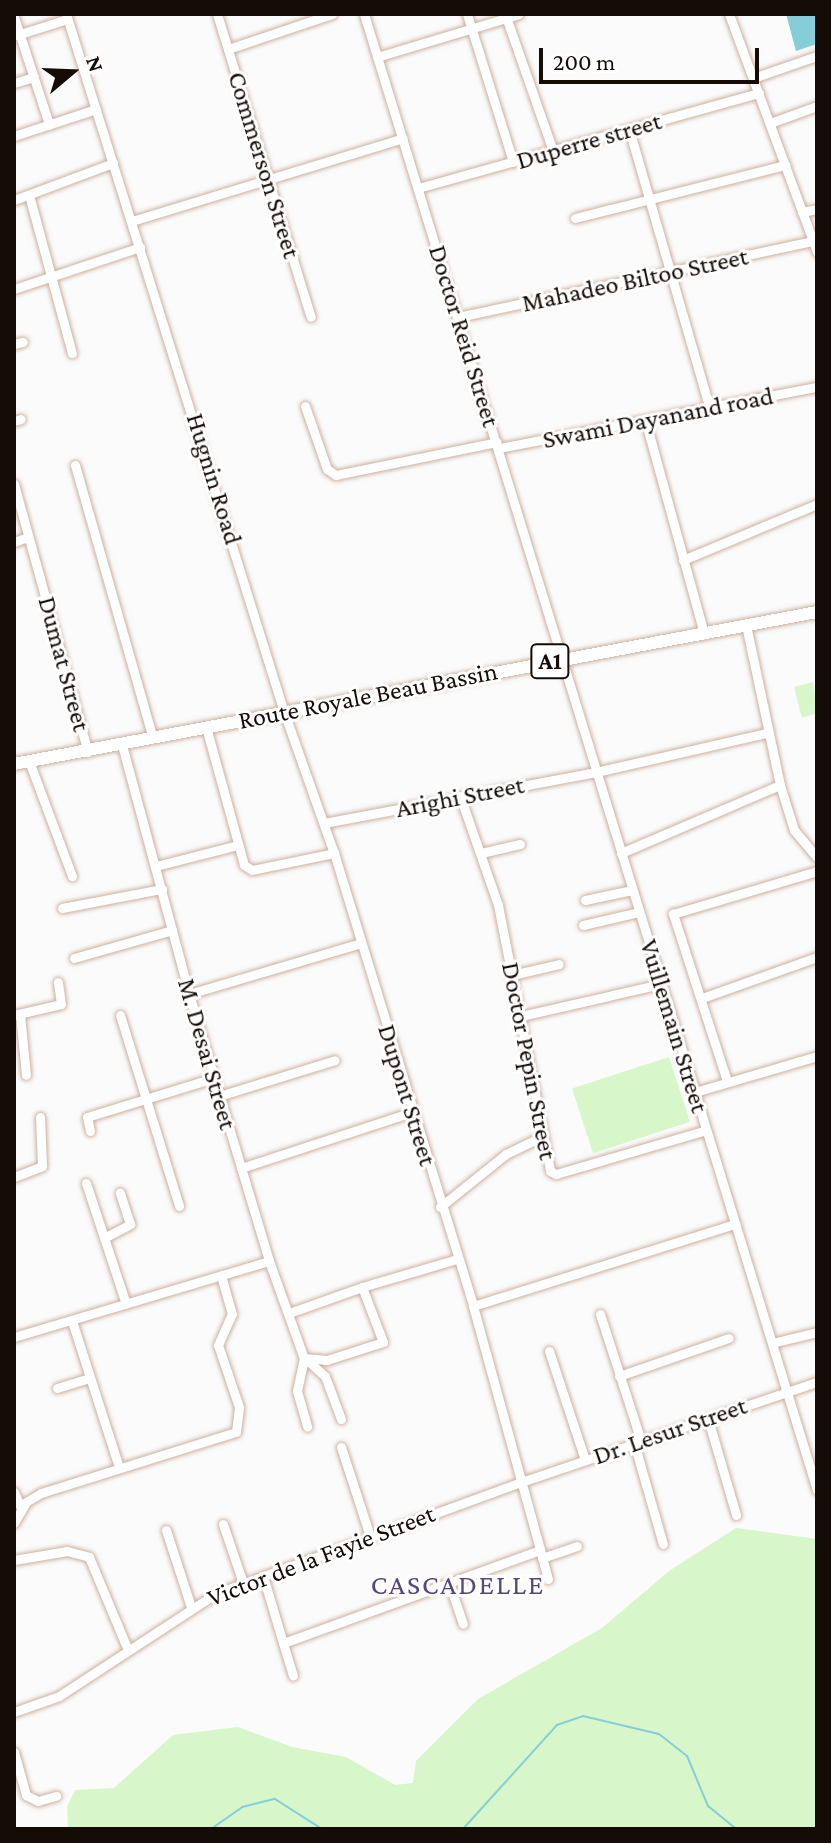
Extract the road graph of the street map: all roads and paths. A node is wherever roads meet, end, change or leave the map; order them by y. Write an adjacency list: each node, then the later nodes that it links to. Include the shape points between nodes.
1 (217, 14): 12 (street, Commerson Street)
2 (332, 14): 12 (street)
3 (364, 14): 14 (street, Doctor Reid Street)
4 (467, 14): 10 (street)
5 (519, 14): 8 (street)
6 (729, 14): 16 (street)
7 (66, 16): 11 (street); 20 (street)
8 (506, 16): 10 (street); 27 (street)
9 (14, 17): 11 (street)
10 (472, 28): 14 (street); 28 (street)
11 (17, 35): 15 (street)
12 (228, 49): 31 (street, Commerson Street)
13 (817, 56): 16 (street)
14 (377, 57): 26 (street, Doctor Reid Street)
15 (34, 77): 17 (street); 23 (street)
16 (753, 78): 18 (street)
17 (14, 83)
18 (759, 93): 22 (street); 24 (street, Duperre street)
19 (815, 106): 21 (street); 22 (street)
20 (96, 109): 23 (street); 29 (street)
21 (817, 118)
22 (770, 123): 30 (street)
23 (49, 124): 25 (street)
24 (629, 129): 27 (street, Duperre street); 35 (street)
25 (14, 136)
26 (403, 138): 31 (street); 32 (street, Doctor Reid Street)
27 (553, 151): 28 (street, Duperre street)
28 (513, 162): 32 (street, Duperre street)
29 (113, 163): 33 (street); 39 (street)
30 (785, 165): 35 (street); 37 (street)
31 (269, 179): 39 (street); 46 (street, Commerson Street)
32 (418, 188): 47 (street, Doctor Reid Street)
33 (29, 195): 34 (street); 44 (street)
34 (14, 200)
35 (650, 202): 38 (street); 43 (street)
36 (817, 209): 37 (street)
37 (802, 212): 40 (street)
38 (575, 218)
39 (132, 221): 41 (street, Hugnin Road)
40 (812, 241): 42 (street); 43 (street, Mahadeo Biltoo Street)
41 (140, 247): 44 (street); 64 (street, Hugnin Road)
42 (817, 252)
43 (671, 273): 47 (street, Mahadeo Biltoo Street); 51 (street)
44 (51, 275): 45 (street); 48 (street)
45 (14, 289)
46 (311, 317)
47 (458, 317): 53 (street, Doctor Reid Street)
48 (72, 353)
49 (817, 387): 51 (street, Swami Dayanand road)
50 (305, 406): 53 (street, Swami Dayanand road, via 327,469 336,475)
51 (710, 409): 52 (street, Swami Dayanand road)
52 (646, 423): 53 (street, Swami Dayanand road); 59 (street)
53 (498, 445): 63 (street, Doctor Reid Street)
54 (75, 465): 67 (street)
55 (14, 484): 57 (street, Dumat Street)
56 (817, 504): 59 (street)
57 (28, 537): 58 (street); 69 (street, Dumat Street)
58 (14, 542)
59 (683, 560): 62 (street)
60 (817, 612): 61 (main road, Route Royale Beau Bassin / A1)
61 (746, 625): 62 (main road, Route Royale Beau Bassin / A1); 66 (street)
62 (704, 634): 63 (main road, Route Royale Beau Bassin / A1)
63 (562, 659): 64 (main road, Route Royale Beau Bassin / A1); 72 (street, Vuillemain Street)
64 (284, 712): 65 (main road, Route Royale Beau Bassin / A1); 75 (street, Dupont Street)
65 (206, 727): 67 (main road, Route Royale Beau Bassin / A1); 77 (street)
66 (766, 733): 72 (street, Arighi Street); 73 (street)
67 (153, 738): 68 (main road, Route Royale Beau Bassin / A1)
68 (122, 745): 69 (main road, Route Royale Beau Bassin / A1); 82 (street, M. Desai Street)
69 (88, 752): 70 (main road, Route Royale Beau Bassin / A1)
70 (29, 761): 71 (main road, Route Royale Beau Bassin / A1); 84 (street)
71 (14, 764)
72 (596, 772): 74 (street, Arighi Street); 80 (street, Vuillemain Street)
73 (780, 785): 80 (street); 81 (street, via 794,830)
74 (460, 796): 75 (street, Arighi Street); 79 (street, Doctor Pepin Street)
75 (324, 823): 78 (street, Dupont Street)
76 (520, 844): 79 (street)
77 (238, 845): 78 (street, via 244,865 252,870); 82 (street)
78 (334, 853): 92 (street, Dupont Street)
79 (481, 853): 96 (street, Doctor Pepin Street)
80 (621, 853): 86 (street, Vuillemain Street)
81 (817, 857)
82 (156, 866): 85 (street, M. Desai Street)
83 (817, 871): 100 (street, via 673,914)
84 (72, 876)
85 (162, 889): 88 (street); 91 (street, M. Desai Street)
86 (632, 890): 87 (street); 89 (street, Vuillemain Street)
87 (585, 900)
88 (62, 908)
89 (639, 912): 90 (street); 98 (street, Vuillemain Street)
90 (583, 925)
91 (172, 930): 94 (street); 99 (street, M. Desai Street)
92 (361, 943): 99 (street); 112 (street, Dupont Street)
93 (817, 957): 100 (street)
94 (74, 958)
95 (559, 964): 96 (street)
96 (512, 975): 103 (street, Doctor Pepin Street)
97 (58, 982): 101 (street, via 63,1002)
98 (661, 984): 103 (street); 109 (street, Vuillemain Street)
99 (189, 994): 107 (street, M. Desai Street)
100 (702, 998): 108 (street)
101 (17, 1015): 106 (street)
102 (120, 1015): 111 (street)
103 (521, 1016): 116 (street, Doctor Pepin Street)
104 (817, 1056): 108 (street)
105 (335, 1060): 110 (street)
106 (26, 1075)
107 (214, 1078): 110 (street, M. Desai Street); 111 (street)
108 (727, 1081): 109 (street)
109 (695, 1092): 114 (street, Vuillemain Street)
110 (219, 1096): 117 (street, M. Desai Street)
111 (148, 1099): 115 (street, via 87,1117); 121 (street)
112 (412, 1112): 117 (street); 122 (street, Dupont Street)
113 (40, 1117): 118 (street, via 42,1166)
114 (706, 1130): 116 (street, Doctor Pepin Street, via 556,1174 546,1165); 123 (street, Vuillemain Street)
115 (90, 1131)
116 (541, 1137): 122 (street, via 506,1154)
117 (241, 1168): 126 (street, M. Desai Street)
118 (14, 1177)
119 (86, 1183): 124 (street)
120 (120, 1193): 124 (street, via 129,1227)
121 (179, 1206)
122 (440, 1207): 125 (street, Dupont Street)
123 (735, 1224): 130 (street); 137 (street, Vuillemain Street)
124 (104, 1238): 129 (street)
125 (457, 1259): 128 (street); 130 (street, Dupont Street)
126 (269, 1261): 127 (street); 131 (street, M. Desai Street)
127 (221, 1276): 129 (street); 151 (street, via 232,1314 218,1345 239,1407 236,1432)
128 (362, 1287): 131 (street); 139 (street, via 383,1342 327,1360)
129 (126, 1304): 133 (street)
130 (473, 1306): 152 (street, Dupont Street)
131 (289, 1313): 139 (street, M. Desai Street)
132 (600, 1314): 140 (street)
133 (72, 1321): 135 (street); 141 (street)
134 (817, 1332): 137 (street)
135 (14, 1337)
136 (729, 1338): 140 (street)
137 (772, 1343): 144 (street, Vuillemain Street)
138 (549, 1351): 150 (street)
139 (304, 1358): 145 (street, via 325,1376); 147 (street, via 297,1391)
140 (619, 1376): 148 (street)
141 (90, 1378): 143 (street); 151 (street)
142 (817, 1382): 144 (street, Dr. Lesur Street)
143 (57, 1388)
144 (787, 1392): 146 (street, Dr. Lesur Street); 153 (street, Vuillemain Street)
145 (341, 1419)
146 (708, 1419): 148 (street, Dr. Lesur Street); 156 (street)
147 (307, 1427)
148 (638, 1442): 150 (street, Dr. Lesur Street); 161 (street)
149 (341, 1447): 160 (street)
150 (585, 1460): 152 (street, Dr. Lesur Street)
151 (119, 1467): 155 (street, via 41,1493)
152 (524, 1481): 160 (street, Victor de la Fayie Street); 163 (street, Dupont Street)
153 (817, 1490)
154 (14, 1492): 155 (street)
155 (21, 1508): 157 (street)
156 (736, 1515)
157 (14, 1523)
158 (223, 1524): 167 (street)
159 (166, 1530): 169 (street)
160 (370, 1536): 165 (street, Victor de la Fayie Street)
161 (663, 1544)
162 (577, 1546): 163 (street)
163 (541, 1554): 166 (street, Dupont Street); 168 (street)
164 (14, 1560): 172 (street, via 67,1551 89,1557)
165 (263, 1576): 167 (street, Victor de la Fayie Street); 171 (street)
166 (548, 1579)
167 (243, 1583): 169 (street, Victor de la Fayie Street)
168 (449, 1583): 170 (street); 171 (street)
169 (191, 1607): 172 (street, Victor de la Fayie Street)
170 (463, 1624)
171 (283, 1643): 173 (street)
172 (127, 1648): 174 (street, Victor de la Fayie Street, via 59,1696)
173 (293, 1675)
174 (14, 1712)
175 (14, 1752): 176 (street, via 26,1795 38,1801)
176 (56, 1796)

